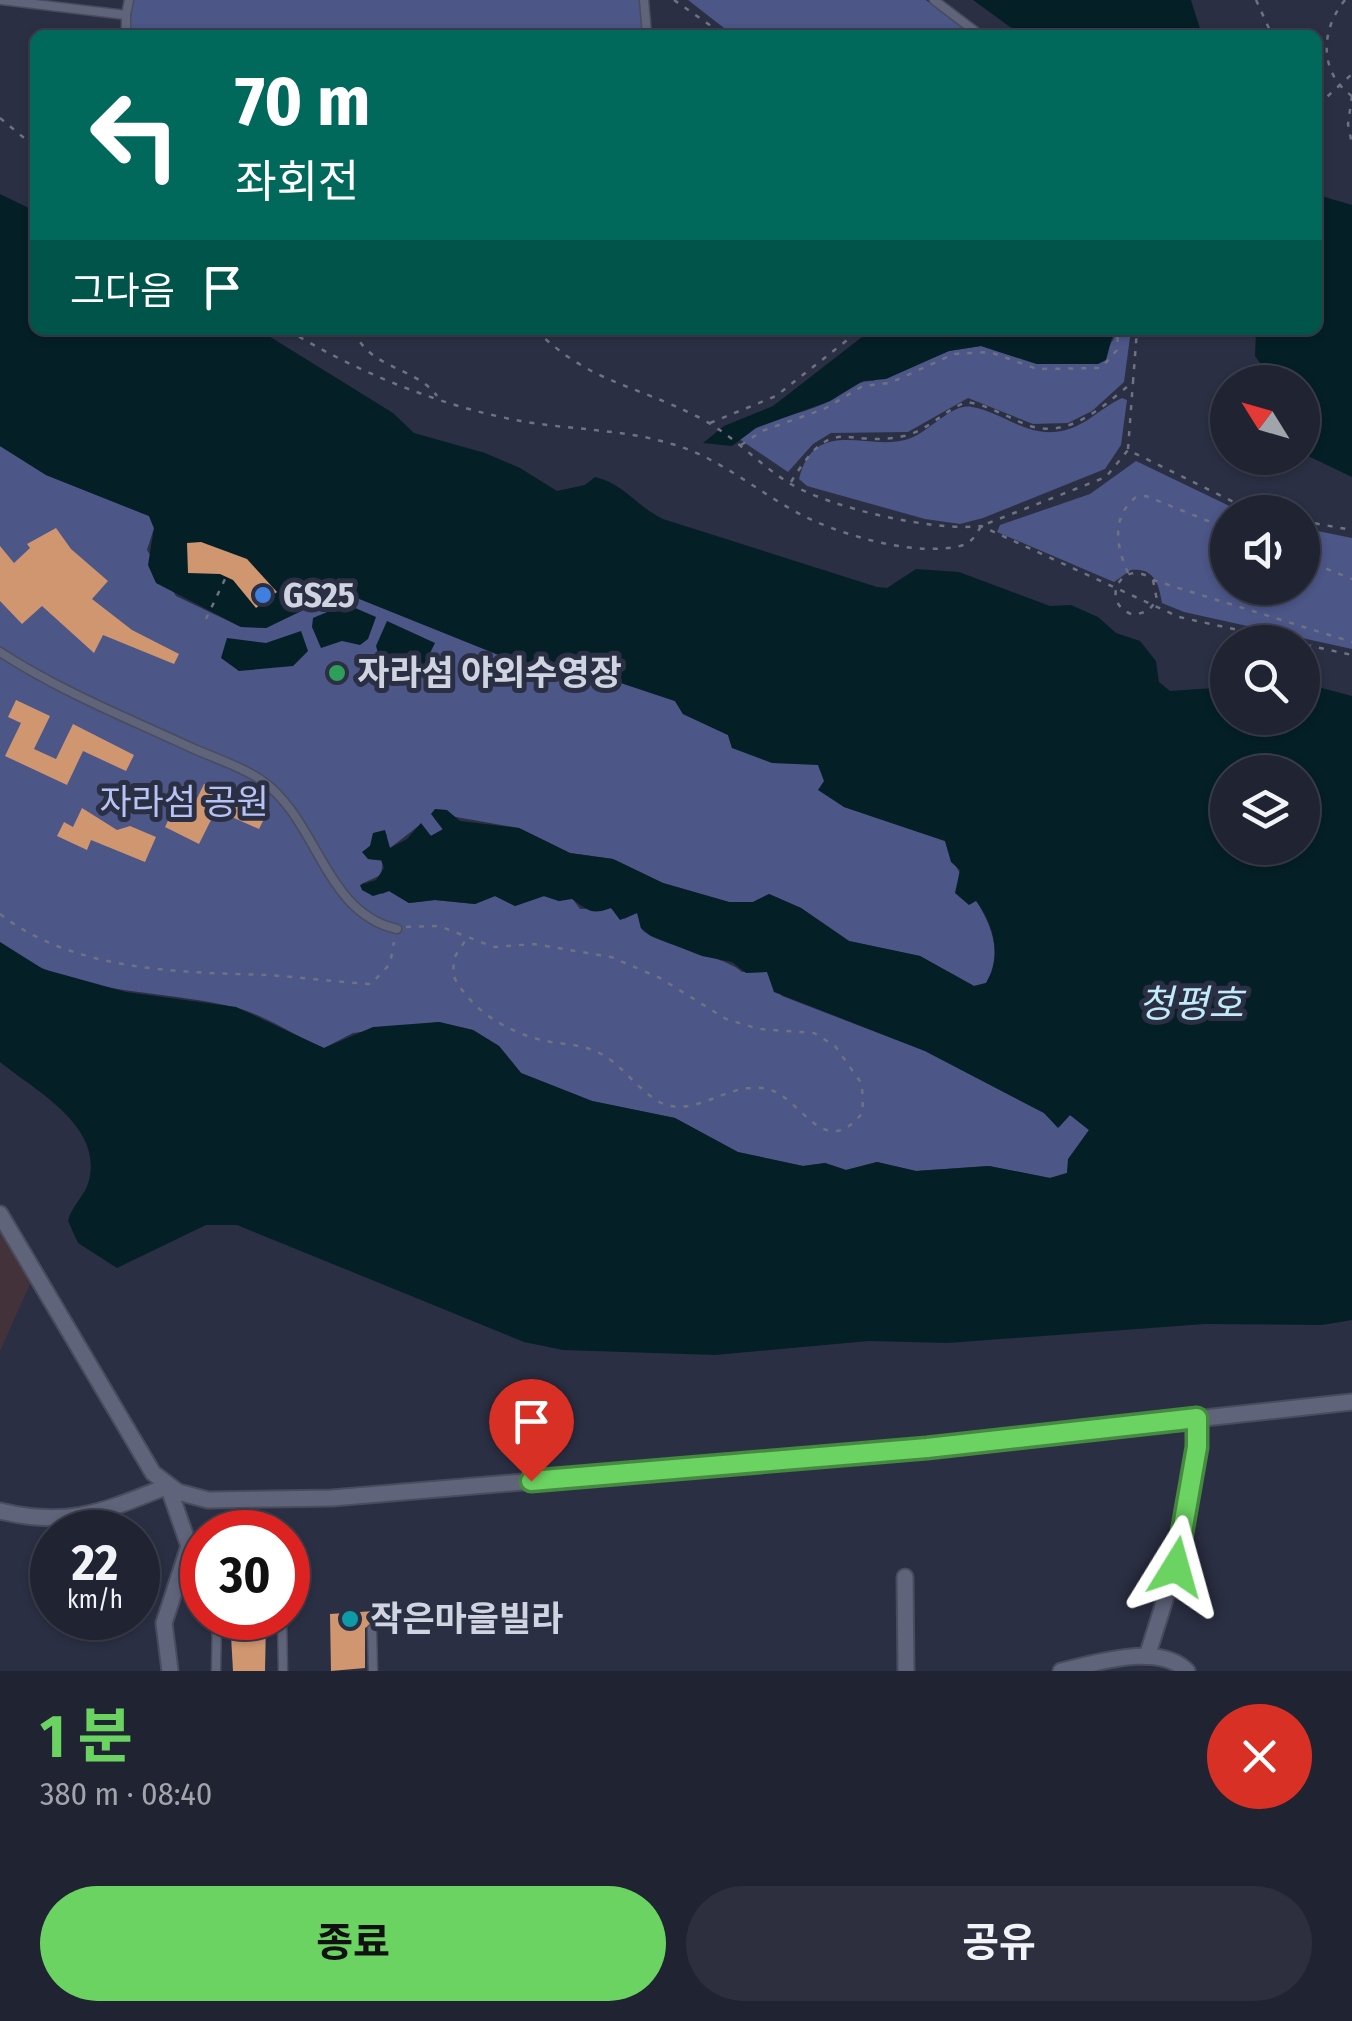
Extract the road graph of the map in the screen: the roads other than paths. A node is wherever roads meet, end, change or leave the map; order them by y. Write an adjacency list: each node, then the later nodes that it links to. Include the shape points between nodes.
1 (1, 0): 5 (lane)
2 (129, 0): 5 (lane)
3 (644, 0): 7 (lane)
4 (934, 0): 8 (lane)
5 (126, 15): 6 (lane)
6 (126, 30)
7 (647, 30)
8 (973, 30)
9 (0, 652): 10 (lane, via 263,781 306,833 350,904 376,924)
10 (397, 929)
11 (0, 1214): 14 (street, via 121,1424)
12 (1352, 1402): 13 (street)
13 (1197, 1418): 14 (street, via 927,1448 332,1498 208,1500); 20 (street, via 1176,1567)
14 (168, 1486): 15 (street, via 77,1519); 21 (street, via 189,1546 164,1623)
15 (0, 1511)
16 (906, 1578): 25 (street)
17 (372, 1630): 24 (lane)
18 (217, 1640): 22 (lane)
19 (282, 1640): 23 (lane)
20 (1147, 1656): 26 (street); 27 (street)
21 (170, 1671)
22 (216, 1671)
23 (283, 1671)
24 (373, 1671)
25 (906, 1671)
26 (1061, 1671)
27 (1187, 1671)

